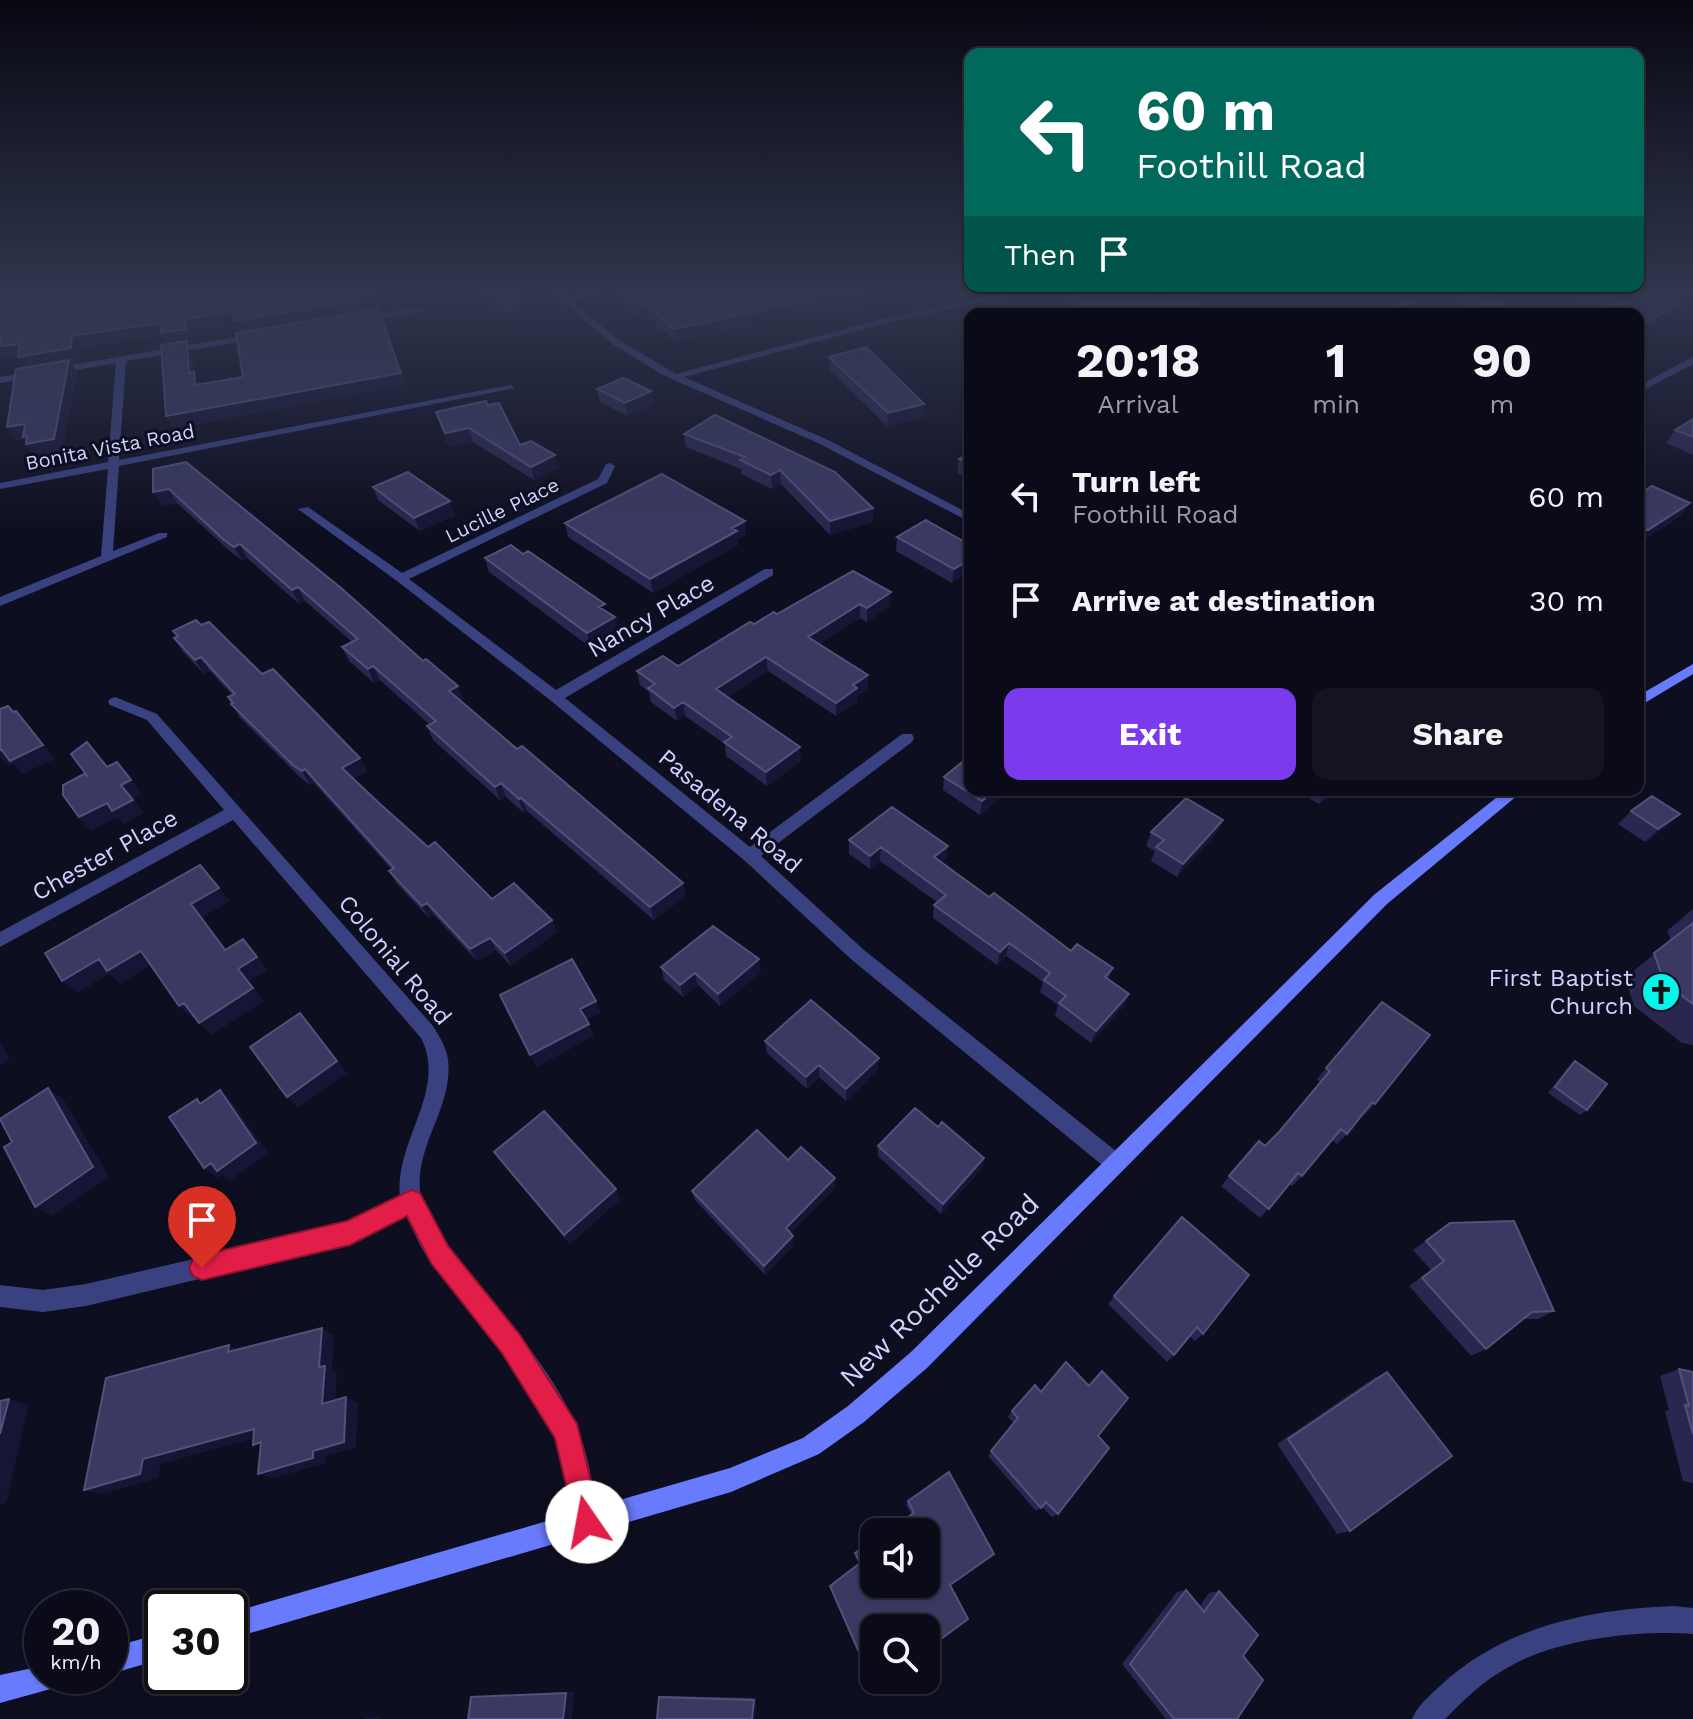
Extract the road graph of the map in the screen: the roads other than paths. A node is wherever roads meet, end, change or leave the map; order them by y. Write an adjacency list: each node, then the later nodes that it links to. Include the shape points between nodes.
1 (45, 372): 7 (street)
2 (120, 372): 10 (street)
3 (666, 372): 6 (street)
4 (692, 372): 6 (street)
5 (1671, 372): 8 (street)
6 (674, 377): 14 (street, via 822,441)
7 (0, 380)
8 (1644, 387)
9 (510, 388): 10 (street, Bonita Vista Road)
10 (115, 464): 12 (street, Bonita Vista Road); 16 (street)
11 (610, 466): 18 (street, Lucille Place, via 603,481)
12 (0, 486)
13 (304, 509): 18 (street, Pasadena Road)
14 (964, 516)
15 (163, 535): 16 (street)
16 (107, 557): 19 (street)
17 (769, 572): 21 (street, Nancy Place)
18 (401, 578): 21 (street, Pasadena Road)
19 (0, 602)
20 (1693, 668): 22 (main road)
21 (555, 697): 27 (street, Pasadena Road)
22 (1644, 698)
23 (115, 702): 26 (street, Colonial Road, via 152,717)
24 (907, 738): 27 (street)
25 (1505, 796): 29 (main road, New Rochelle Road, via 1381,899)
26 (234, 812): 28 (street, Chester Place); 30 (street, Colonial Road, via 427,1032 439,1057 433,1100 416,1140)
27 (750, 856): 29 (street, Pasadena Road, via 858,955)
28 (0, 940)
29 (1114, 1162): 32 (main road, New Rochelle Road, via 919,1360 811,1446 731,1480)
30 (411, 1202): 31 (street, via 350,1233 86,1295 16,1300); 32 (street, via 440,1255 511,1344 568,1433)
31 (0, 1296)
32 (587, 1522): 33 (main road, New Rochelle Road)
33 (248, 1621)
34 (1693, 1621): 37 (street, via 1562,1634 1506,1653 1457,1687)
35 (24, 1683): 36 (main road)
36 (0, 1689)
37 (1426, 1719)

